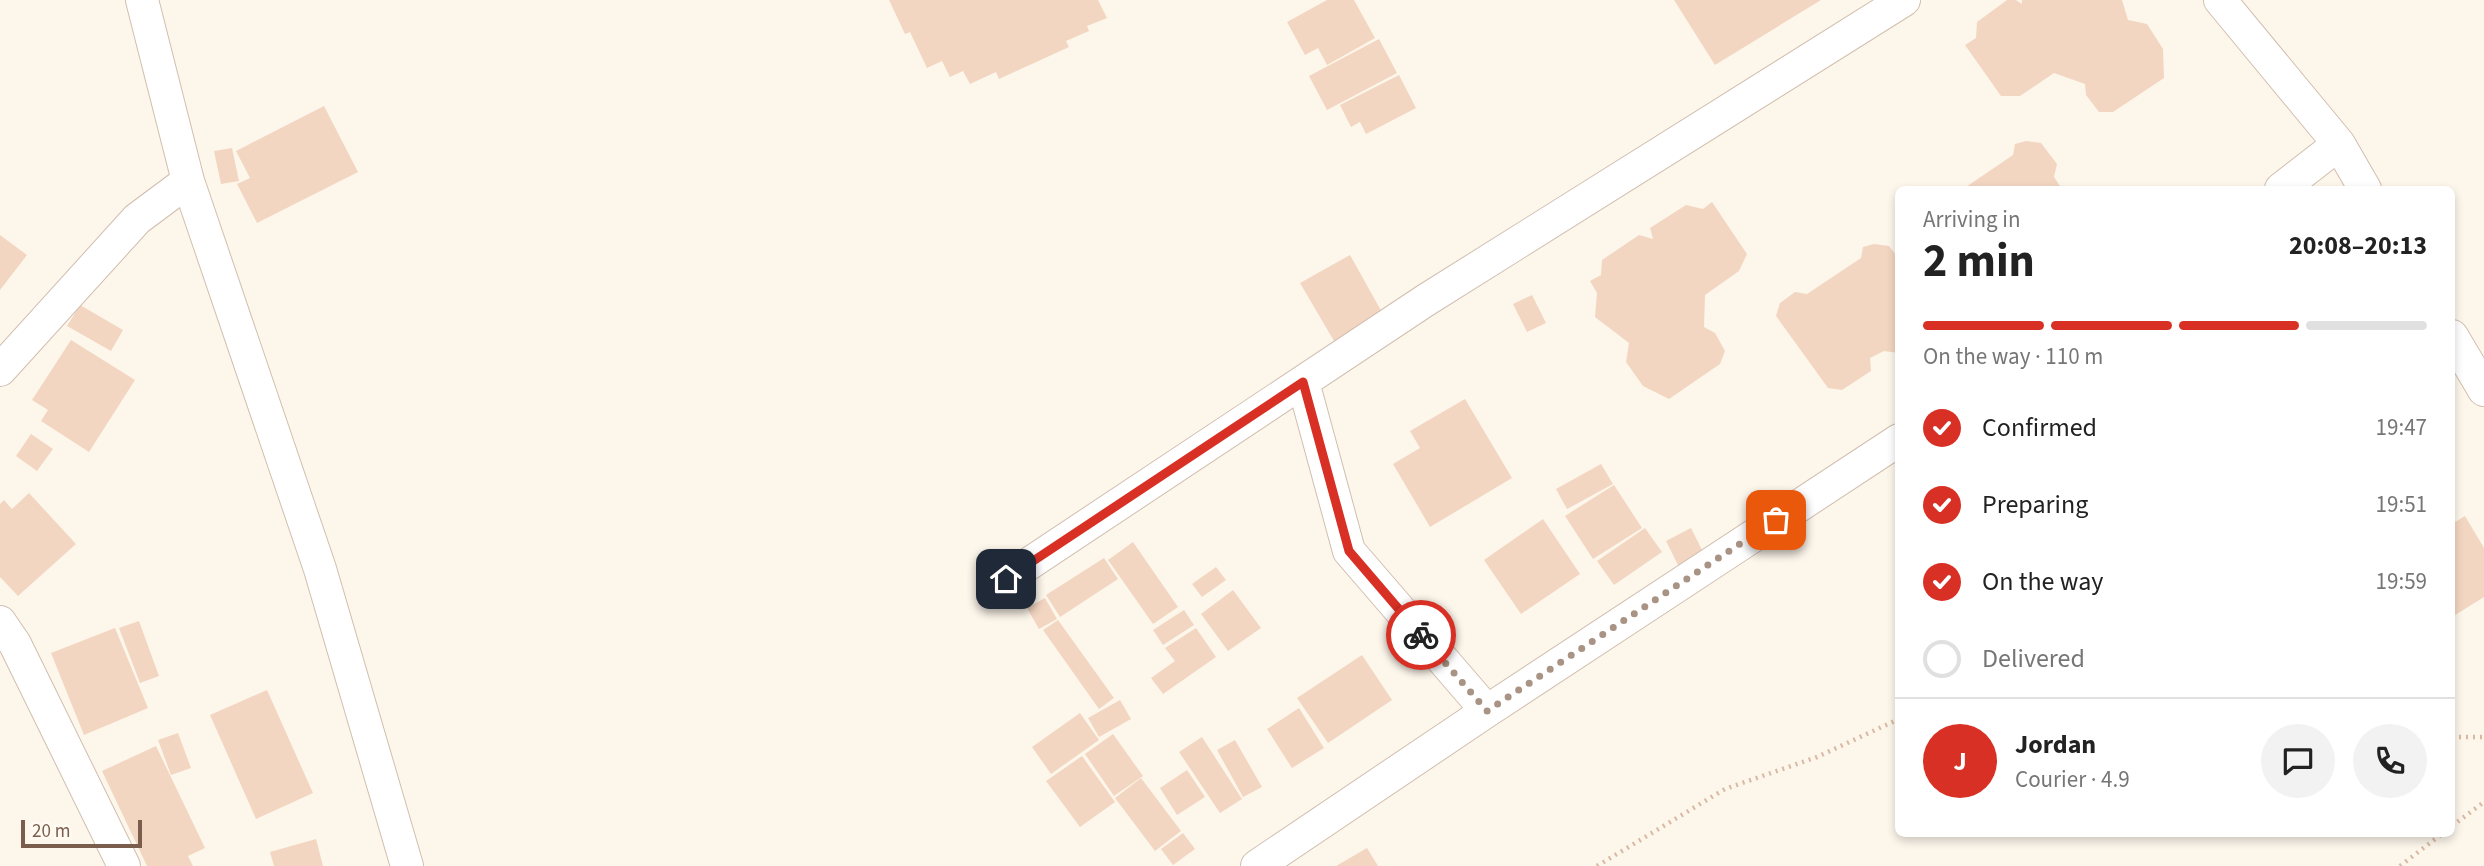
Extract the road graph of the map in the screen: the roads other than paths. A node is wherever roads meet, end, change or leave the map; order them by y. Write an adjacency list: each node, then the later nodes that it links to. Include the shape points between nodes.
1 (142, 0): 5 (street)
2 (1904, 0): 10 (street)
3 (2220, 0): 4 (street)
4 (2339, 144): 6 (street); 7 (street)
5 (188, 181): 9 (street, via 138,219); 17 (street, via 320,569)
6 (2285, 186)
7 (2363, 186)
8 (2455, 341): 11 (street)
9 (0, 370)
10 (1303, 382): 13 (street); 15 (street, via 1349,551)
11 (2484, 390)
12 (1895, 443): 15 (street)
13 (1006, 579)
14 (0, 622): 16 (street)
15 (1487, 711): 18 (street)
16 (124, 866)
17 (407, 866)
18 (1256, 866)

